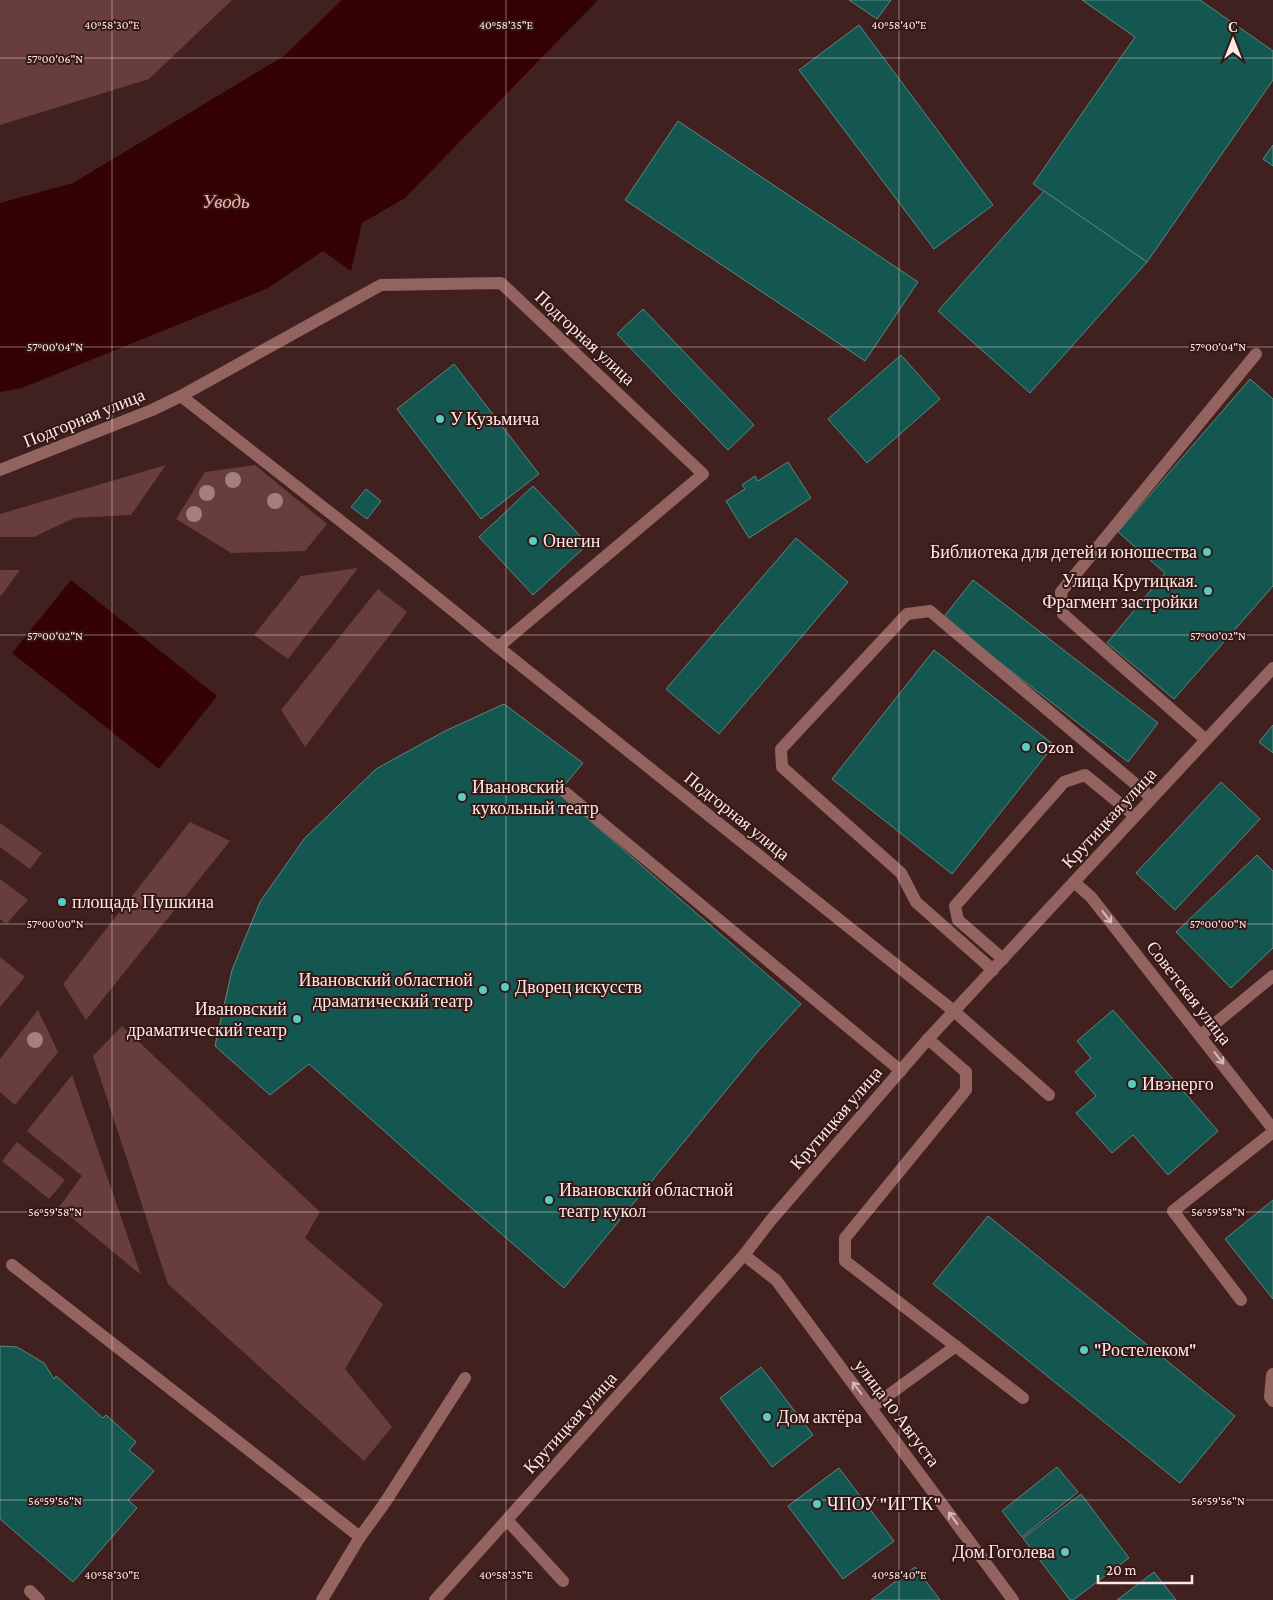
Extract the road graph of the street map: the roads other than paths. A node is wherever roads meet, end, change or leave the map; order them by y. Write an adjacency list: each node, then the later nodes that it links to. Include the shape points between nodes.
1 (1256, 354): 6 (street, via 1060,592 1063,614)
2 (180, 396): 3 (street, Подгорная улица); 4 (street, Подгорная улица); 4 (street, Подгорная улица, via 381,285 501,283 703,474)
3 (0, 470)
4 (498, 647): 14 (street, Подгорная улица)
5 (1273, 668): 6 (street, Крутицкая улица)
6 (1206, 740): 8 (street, Крутицкая улица)
7 (566, 793): 17 (street)
8 (1152, 798): 9 (street, Крутицкая улица); 12 (street, via 930,611 907,614 801,728 782,749 782,767 901,873 916,902)
9 (1135, 816): 10 (street, Крутицкая улица); 11 (street, via 1085,775 1064,782 955,906 958,920)
10 (1074, 882): 11 (street, Крутицкая улица); 15 (street, Советская улица, one-way to 15, via 1091,897)
11 (1003, 959): 12 (street, Крутицкая улица)
12 (993, 970): 14 (street, Крутицкая улица)
13 (1273, 976): 15 (street)
14 (954, 1012): 16 (street, Крутицкая улица); 18 (street, Подгорная улица)
15 (1201, 1035): 19 (street, Советская улица, one-way to 19)
16 (928, 1039): 17 (street, Крутицкая улица); 23 (street, via 966,1072 966,1090 845,1238 846,1260)
17 (901, 1071): 20 (street, Крутицкая улица)
18 (1049, 1095)
19 (1273, 1130): 22 (street, via 1173,1211)
20 (744, 1255): 28 (street, улица 10 Августа, one-way to 20, via 776,1280); 29 (street, Крутицкая улица)
21 (12, 1265): 30 (street)
22 (1241, 1300)
23 (956, 1346): 26 (street); 28 (street)
24 (1273, 1374): 27 (street, via 1270,1396)
25 (465, 1378): 30 (street)
26 (1023, 1398)
27 (1273, 1401)
28 (872, 1408): 34 (street, улица 10 Августа, one-way to 28)
29 (507, 1520): 31 (street); 33 (street, Крутицкая улица)
30 (360, 1537): 32 (street)
31 (563, 1581)
32 (322, 1600)
33 (435, 1600)
34 (1013, 1600)

